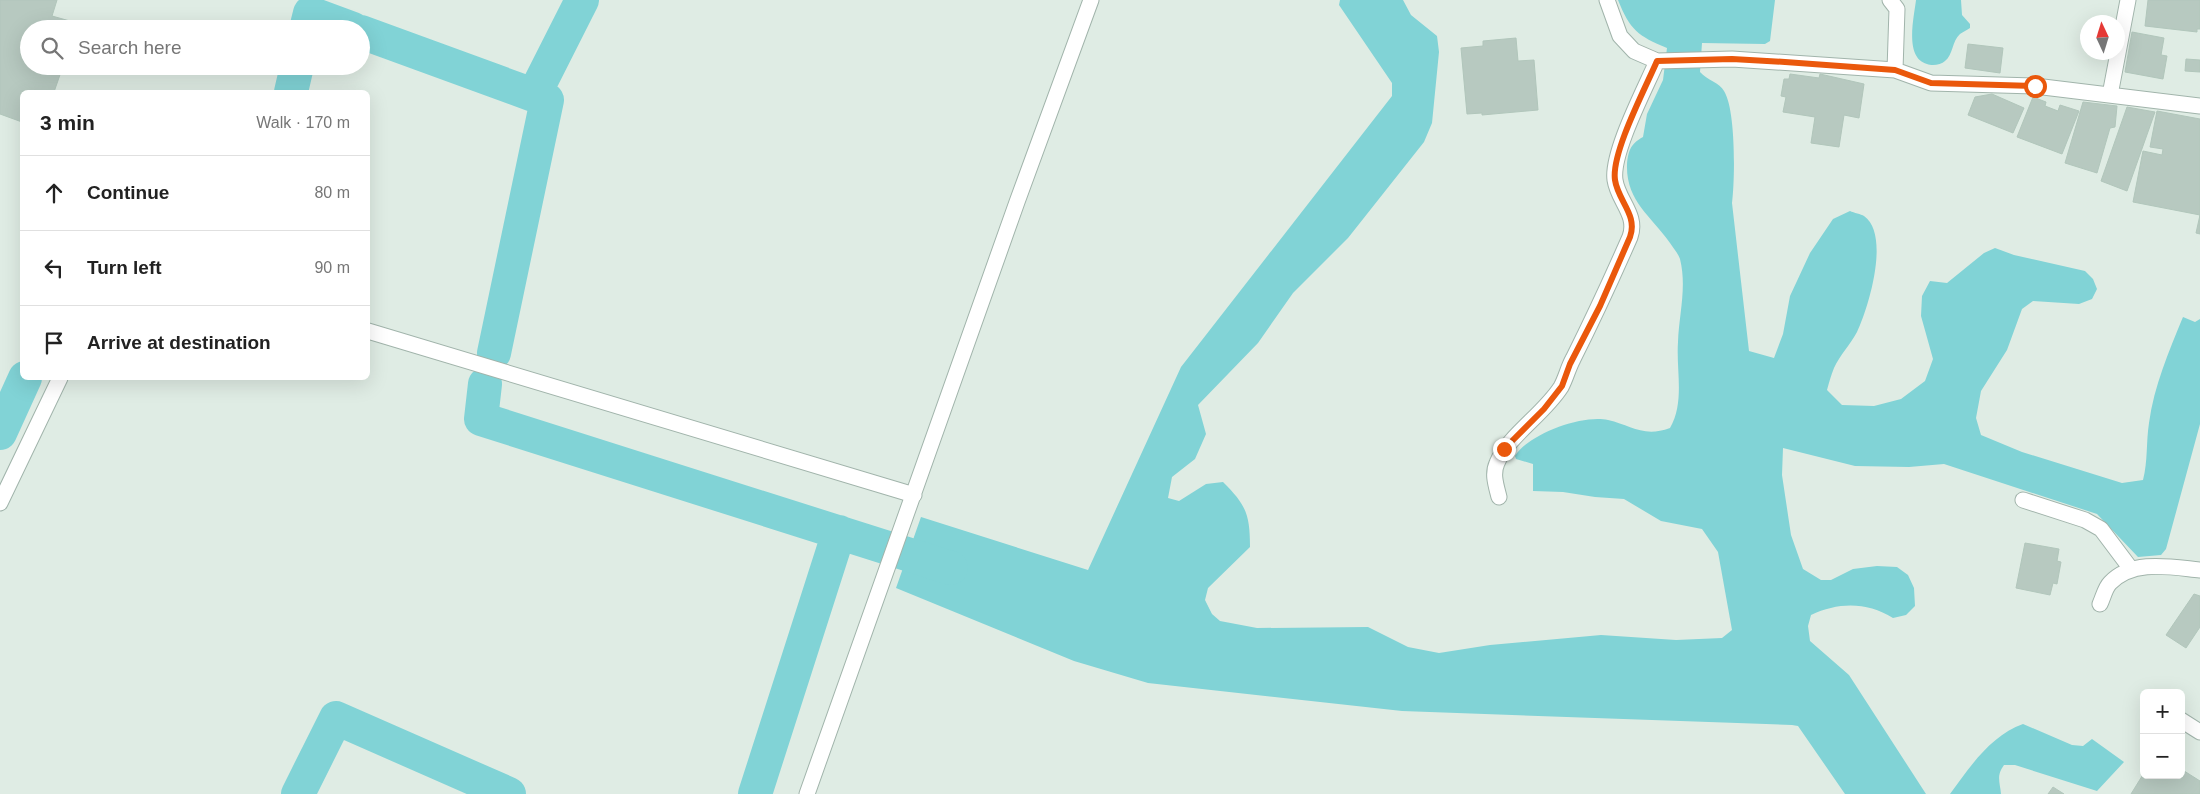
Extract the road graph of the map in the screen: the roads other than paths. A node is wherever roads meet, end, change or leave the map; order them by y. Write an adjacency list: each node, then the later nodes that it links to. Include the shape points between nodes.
1 (1091, 0): 11 (street)
2 (1607, 0): 5 (street, via 1620,36 1634,51)
3 (2128, 0): 7 (street)
4 (1895, 3): 6 (street)
5 (1657, 61): 6 (street, via 1732,59); 12 (street, via 1618,158 1615,179 1634,227 1562,386 1504,449 1496,464 1494,480)
6 (1895, 70): 7 (street, via 1931,83 2035,86)
7 (2110, 95): 8 (street)
8 (2200, 106)
9 (370, 332): 11 (street)
10 (59, 380): 14 (street)
11 (914, 495): 20 (street)
12 (1498, 497)
13 (2023, 500): 15 (street, via 2084,520 2101,529)
14 (0, 504)
15 (2131, 569): 16 (street, via 2158,566); 17 (street, via 2109,584)
16 (2200, 570)
17 (2100, 604)
18 (2185, 723): 19 (street)
19 (2200, 732)
20 (806, 794)

